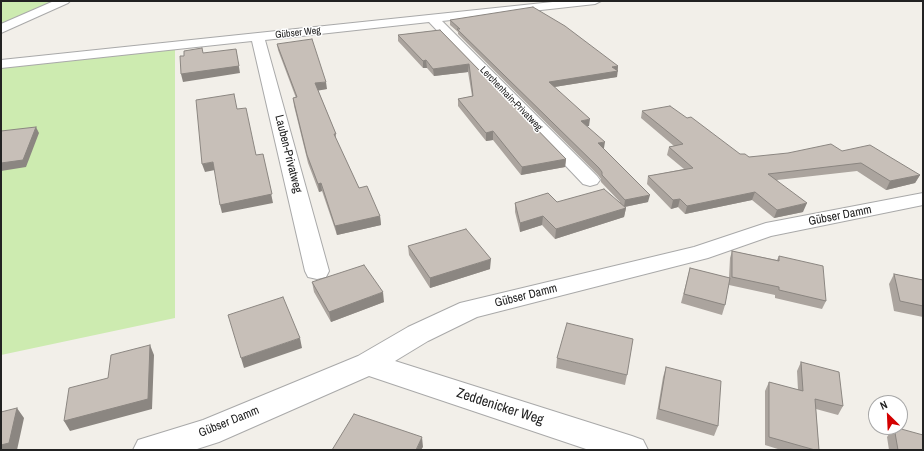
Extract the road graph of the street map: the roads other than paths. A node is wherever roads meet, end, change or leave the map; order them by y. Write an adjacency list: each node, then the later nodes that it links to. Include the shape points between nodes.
1 (64, 1): 4 (street)
2 (595, 1): 3 (street, Gübser Weg)
3 (432, 18): 5 (street, Gübser Weg); 7 (street, Lerchenhain-Privatweg)
4 (1, 29)
5 (258, 37): 6 (street, Gübser Weg); 9 (street, Lauben-Privatweg)
6 (1, 64)
7 (590, 180)
8 (923, 199): 10 (street, Gübser Damm, via 766,230 700,253 469,310 418,334)
9 (317, 271)
10 (368, 364): 11 (street, Gübser Damm, via 208,432); 12 (street, Zeddenicker Weg)
11 (149, 450)
12 (632, 450)

